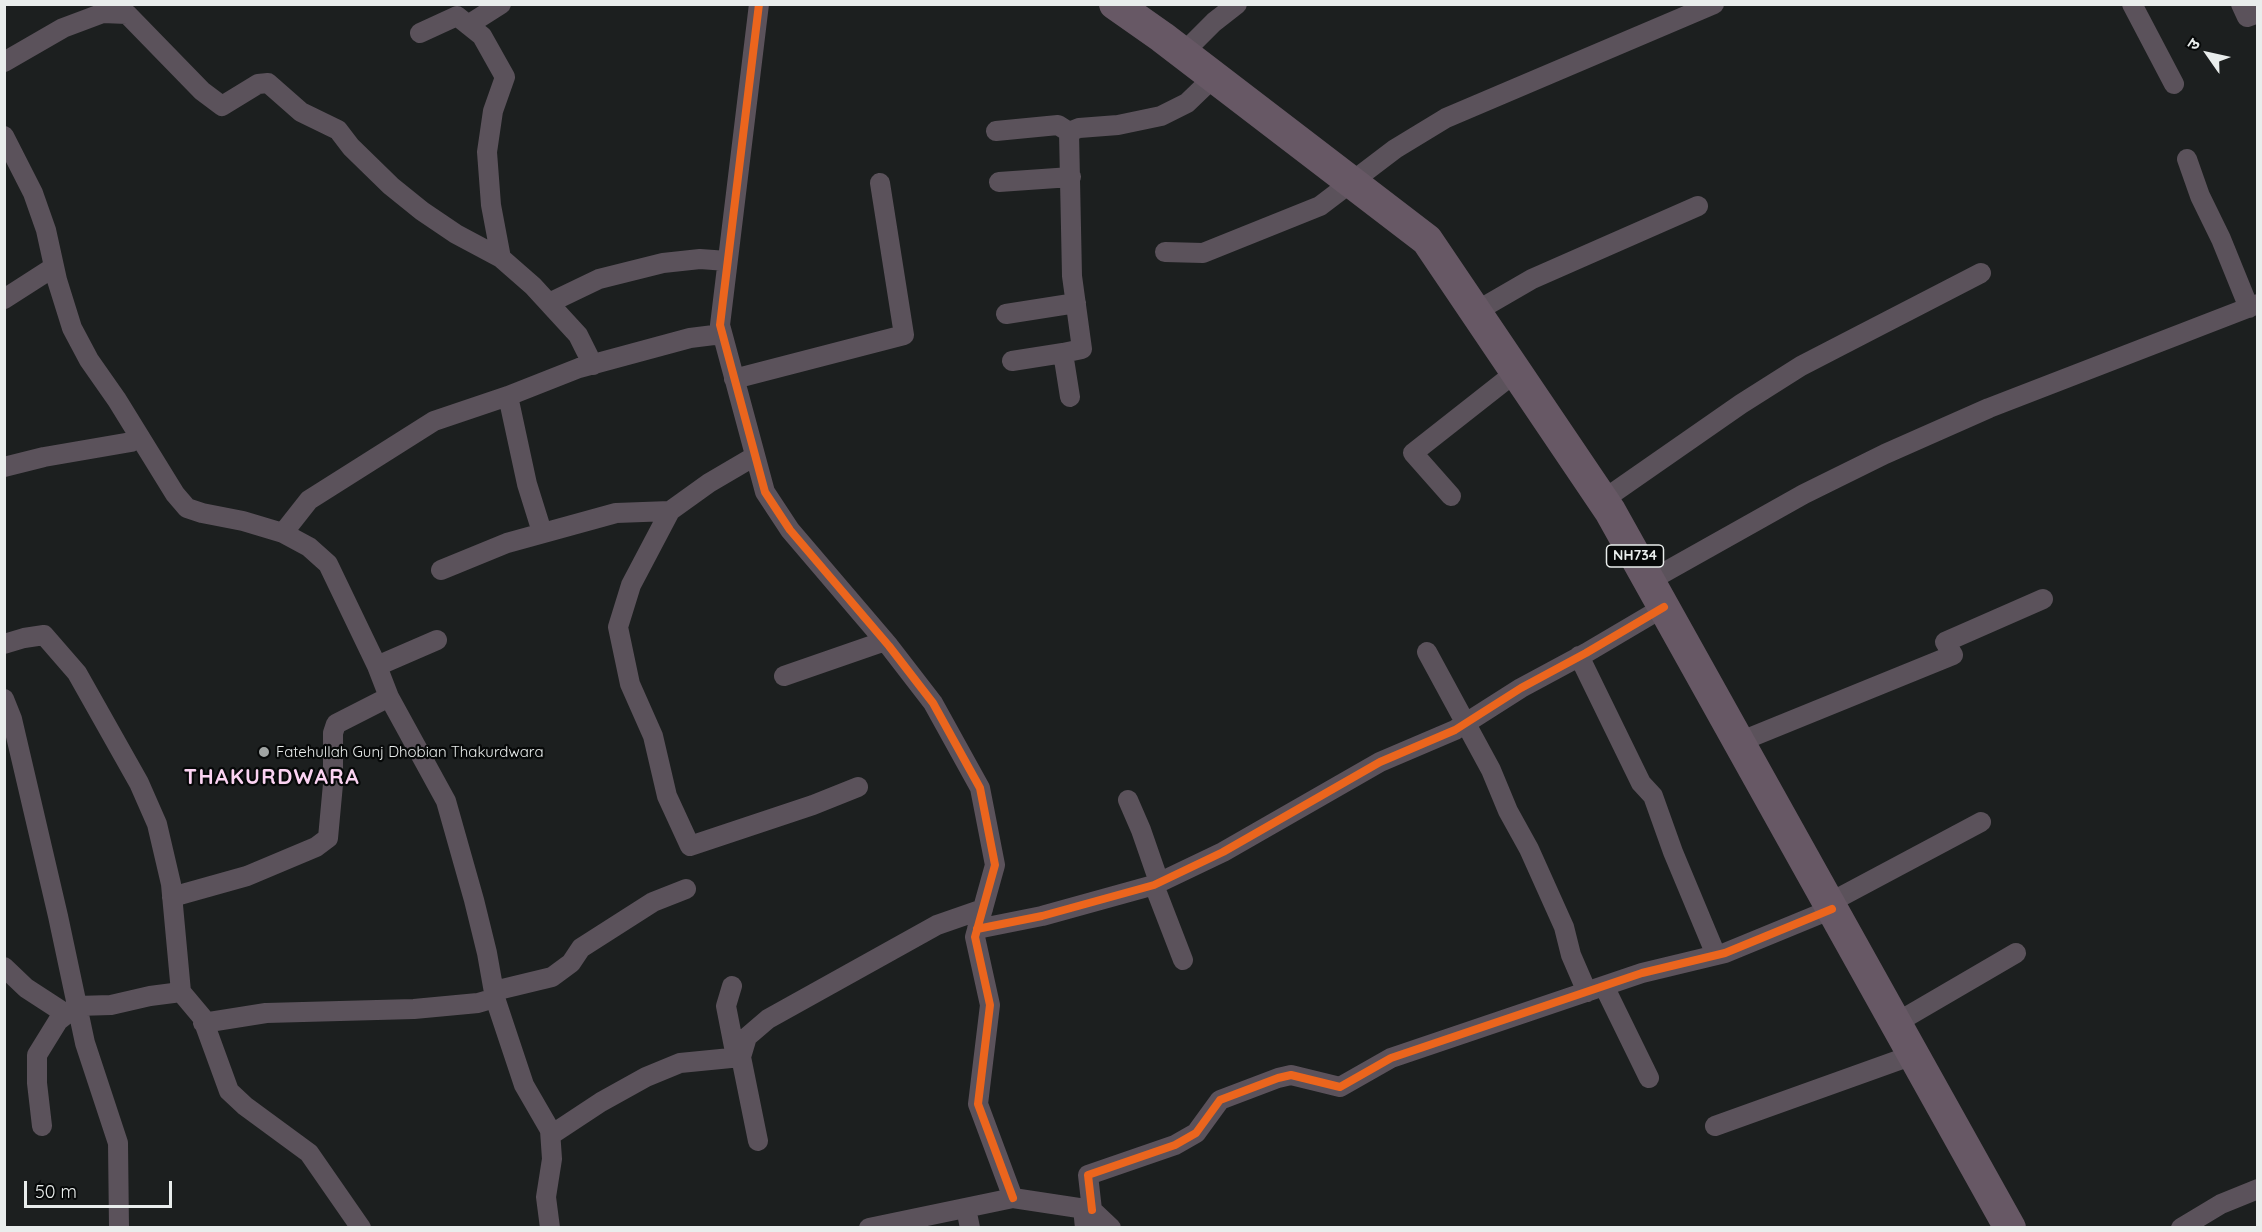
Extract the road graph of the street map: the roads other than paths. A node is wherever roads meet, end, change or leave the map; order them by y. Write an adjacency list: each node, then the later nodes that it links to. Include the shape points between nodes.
1 (501, 4): 9 (street)
2 (759, 4): 26 (street)
3 (1115, 4): 11 (highway, NH734)
4 (1237, 4): 11 (street)
5 (1714, 4): 21 (street, via 1446,118)
6 (2132, 4): 14 (street)
7 (2241, 4): 8 (street, via 2247,17)
8 (2258, 13)
9 (468, 25): 10 (street, via 457,16); 25 (street, via 482,36 505,77 493,111 487,152)
10 (420, 33)
11 (1183, 53): 13 (highway, NH734)
12 (4, 62): 25 (street, via 63,28 103,13 127,14 202,91 222,106 258,84 268,83 301,112 338,130 391,186 422,211)
13 (1214, 77): 16 (street, via 1187,103 1161,116); 21 (highway, NH734)
14 (2174, 84)
15 (996, 131): 16 (street, via 1058,125)
16 (1069, 132): 19 (street)
17 (4, 136): 27 (street, via 33,193)
18 (2187, 159): 32 (street, via 2200,196)
19 (1071, 177): 20 (street); 31 (street)
20 (999, 182)
21 (1351, 182): 24 (street, via 1320,206 1203,253); 33 (highway, NH734, via 1427,240)
22 (880, 183): 40 (street, via 904,335)
23 (1698, 206): 33 (street, via 1532,279)
24 (1165, 252)
25 (501, 258): 30 (street)
26 (727, 261): 30 (street, via 663,263 600,279); 35 (street)
27 (54, 267): 29 (street); 43 (street, via 72,328)
28 (1981, 273): 47 (street, via 1801,366)
29 (4, 299)
30 (549, 303): 38 (street, via 578,335)
31 (1076, 303): 34 (street); 36 (street, via 1082,349)
32 (2253, 306): 52 (street, via 1989,408 1885,454 1803,494)
33 (1475, 312): 39 (highway, NH734)
34 (1006, 314)
35 (722, 334): 38 (street, via 690,338); 40 (street)
36 (1063, 353): 37 (street); 42 (street)
37 (1012, 361)
38 (593, 364): 41 (street)
39 (1516, 372): 46 (street, via 1413,453); 47 (highway, NH734)
40 (734, 379): 44 (street)
41 (508, 396): 49 (street); 50 (street, via 434,421 309,500)
42 (1070, 397)
43 (140, 436): 45 (street, via 131,442); 50 (street, via 187,508)
44 (755, 456): 48 (street); 55 (street, via 765,492 790,530)
45 (4, 467)
46 (1451, 496)
47 (1603, 500): 52 (highway, NH734)
48 (670, 511): 49 (street, via 616,513); 65 (street, via 631,585 618,627 630,684 653,736 667,796 690,846)
49 (542, 532): 51 (street)
50 (282, 533): 59 (street, via 309,547 328,564)
51 (441, 570)
52 (1657, 594): 58 (street); 64 (highway, NH734)
53 (2043, 599): 64 (street, via 1945,642 1953,655)
54 (436, 640): 59 (street)
55 (885, 641): 60 (street); 72 (street, via 933,703 980,788 995,865)
56 (4, 644): 70 (street, via 44,635 76,674 139,783 157,824)
57 (1427, 652): 63 (street)
58 (1580, 656): 63 (street); 75 (street, via 1641,783 1653,796)
59 (377, 666): 61 (street)
60 (784, 676)
61 (389, 697): 70 (street, via 336,724 328,838 316,847 247,876); 81 (street, via 447,801)
62 (4, 699): 82 (street, via 15,729 58,916)
63 (1466, 723): 68 (street, via 1380,762 1223,852); 79 (street, via 1534,859 1564,927 1571,955)
64 (1739, 742): 71 (highway, NH734)
65 (858, 787)
66 (1128, 800): 68 (street)
67 (1981, 822): 71 (street)
68 (1157, 883): 73 (street, via 1042,916); 76 (street)
69 (686, 889): 81 (street, via 653,902 581,948 571,963 552,978)
70 (172, 897): 80 (street)
71 (1831, 906): 75 (street); 84 (highway, NH734)
72 (983, 909): 73 (street); 86 (street, via 937,925 768,1019 747,1037)
73 (977, 929): 93 (street, via 975,937 990,1005 978,1104)
74 (2016, 953): 84 (street)
75 (1716, 955): 79 (street)
76 (1183, 960)
77 (4, 967): 82 (street, via 27,988)
78 (732, 986): 86 (street, via 726,1006)
79 (1595, 989): 87 (street); 95 (street, via 1391,1058 1340,1087 1291,1075 1220,1100 1196,1133 1175,1145 1088,1175)
80 (181, 992): 82 (street); 83 (street)
81 (495, 994): 83 (street, via 478,1003 266,1013); 90 (street, via 524,1085)
82 (72, 1010): 88 (street, via 58,1021 37,1055); 97 (street, via 118,1143)
83 (204, 1023): 98 (street, via 229,1091 309,1153)
84 (1896, 1023): 85 (highway, NH734)
85 (1913, 1055): 89 (street); 103 (highway, NH734)
86 (739, 1057): 90 (street, via 680,1063 646,1077); 91 (street)
87 (1649, 1078)
88 (42, 1126)
89 (1715, 1126)
90 (550, 1135): 99 (street, via 552,1159 546,1197)
91 (758, 1140)
92 (2258, 1189): 104 (street)
93 (1013, 1198): 94 (street); 95 (street)
94 (966, 1208): 96 (street); 101 (street)
95 (1087, 1215): 102 (street)
96 (945, 1220): 100 (street)
97 (118, 1227)
98 (361, 1227)
99 (550, 1227)
100 (869, 1227)
101 (970, 1227)
102 (1111, 1227)
103 (2010, 1227)
104 (2181, 1227)

